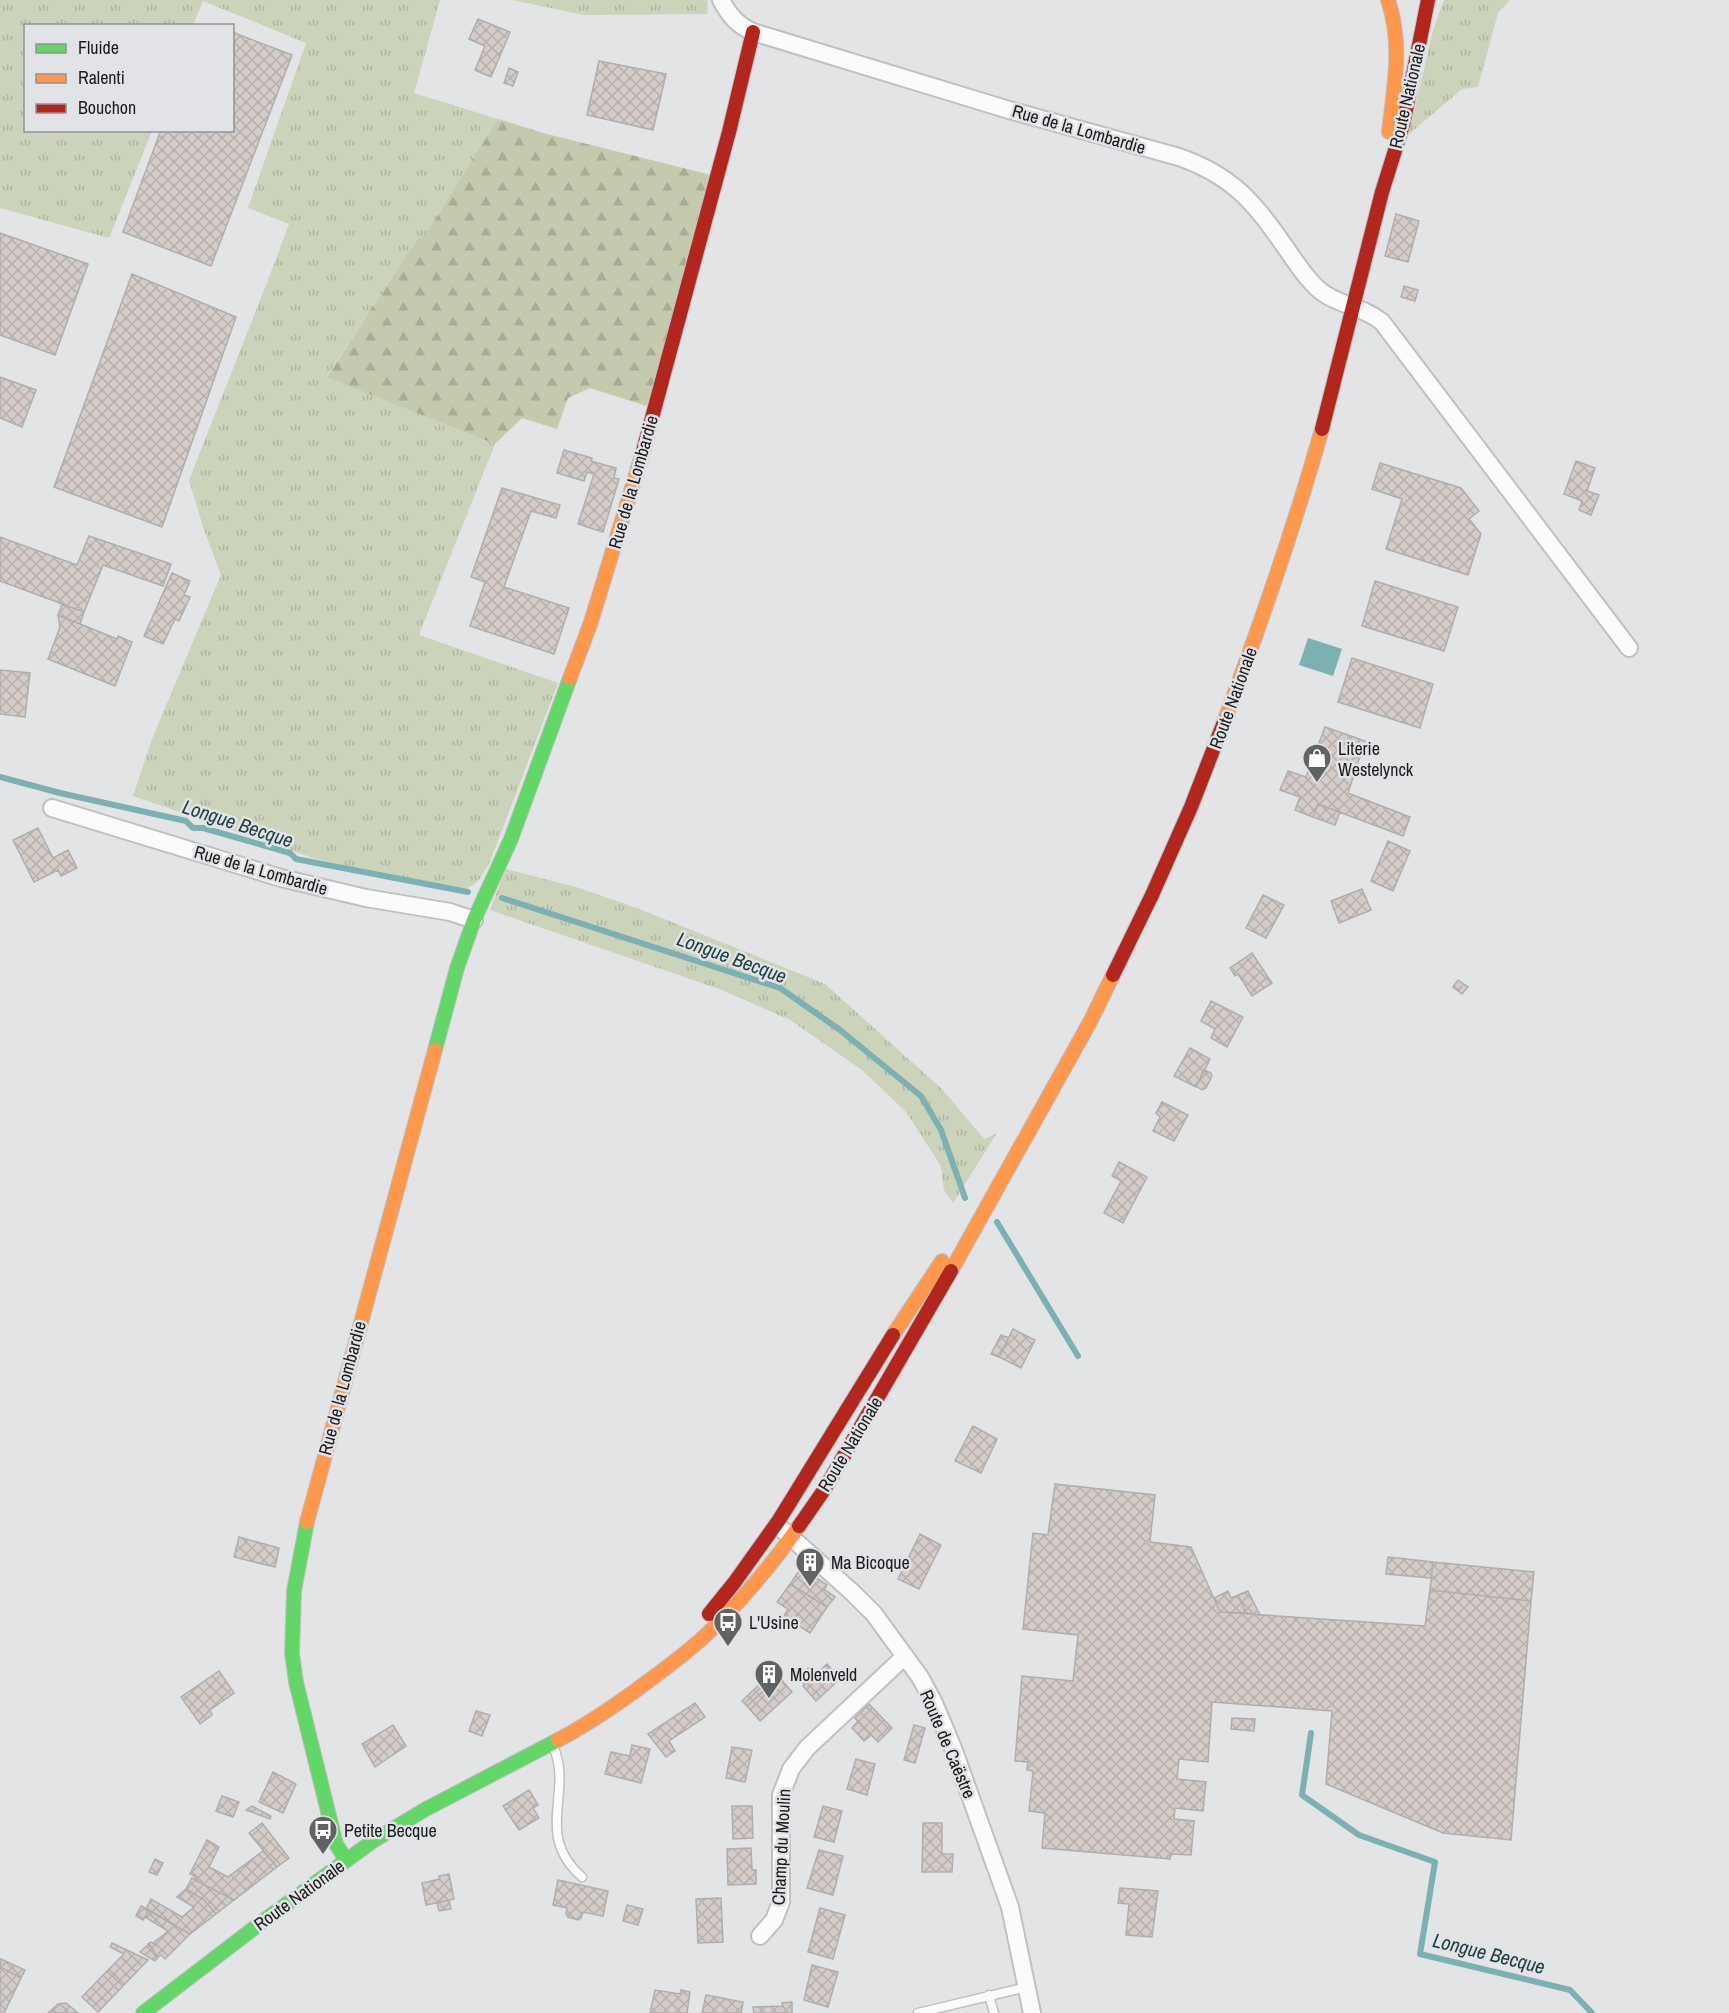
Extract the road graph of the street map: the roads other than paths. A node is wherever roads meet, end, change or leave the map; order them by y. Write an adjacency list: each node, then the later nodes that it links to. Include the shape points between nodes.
1 (721, 0): 4 (street, Rue de la Lombardie, via 732,19)
2 (1388, 0): 5 (street, Route Nationale, via 1396,21 1398,49)
3 (1428, 0): 5 (street, Route Nationale, via 1406,111)
4 (753, 32): 6 (street, Rue de la Lombardie, via 1205,166 1245,196 1319,290); 9 (street, Rue de la Lombardie, via 678,325 591,622 508,846)
5 (1382, 192): 6 (street, Route Nationale)
6 (1354, 306): 7 (street, Rue de la Lombardie, via 1382,322); 10 (street, Route Nationale, via 1319,440 1277,576 1195,799 1090,1022)
7 (1629, 648)
8 (52, 808): 9 (street, Rue de la Lombardie, via 280,878)
9 (474, 920): 16 (street, Rue de la Lombardie, via 450,992 320,1467 294,1591 291,1638 296,1682 332,1828)
10 (1005, 1173): 11 (street, Route Nationale, via 902,1321); 12 (street, Route Nationale, via 948,1279)
11 (776, 1525): 12 (street, Route de Caëstre); 14 (street, Route Nationale, via 711,1611)
12 (792, 1537): 13 (street, Route de Caëstre, via 864,1604); 14 (street, Route Nationale, via 718,1623)
13 (905, 1656): 18 (street, Champ du Moulin, via 807,1748 791,1769 782,1795 781,1902 774,1920); 19 (street, Route de Caëstre, via 948,1734 996,1864 1011,1906)
14 (650, 1679): 15 (street, Route Nationale, via 600,1716)
15 (552, 1744): 16 (street, Route Nationale, via 426,1809); 17 (lane, via 559,1763 556,1827 560,1846 568,1863)
16 (346, 1860): 22 (street, Route Nationale)
17 (582, 1877)
18 (760, 1936)
19 (1027, 1987): 20 (lane); 25 (street, Route de Caëstre)
20 (989, 1995): 21 (lane); 24 (lane)
21 (930, 2011): 23 (lane)
22 (143, 2013)
23 (918, 2013)
24 (994, 2013)
25 (1032, 2013)

